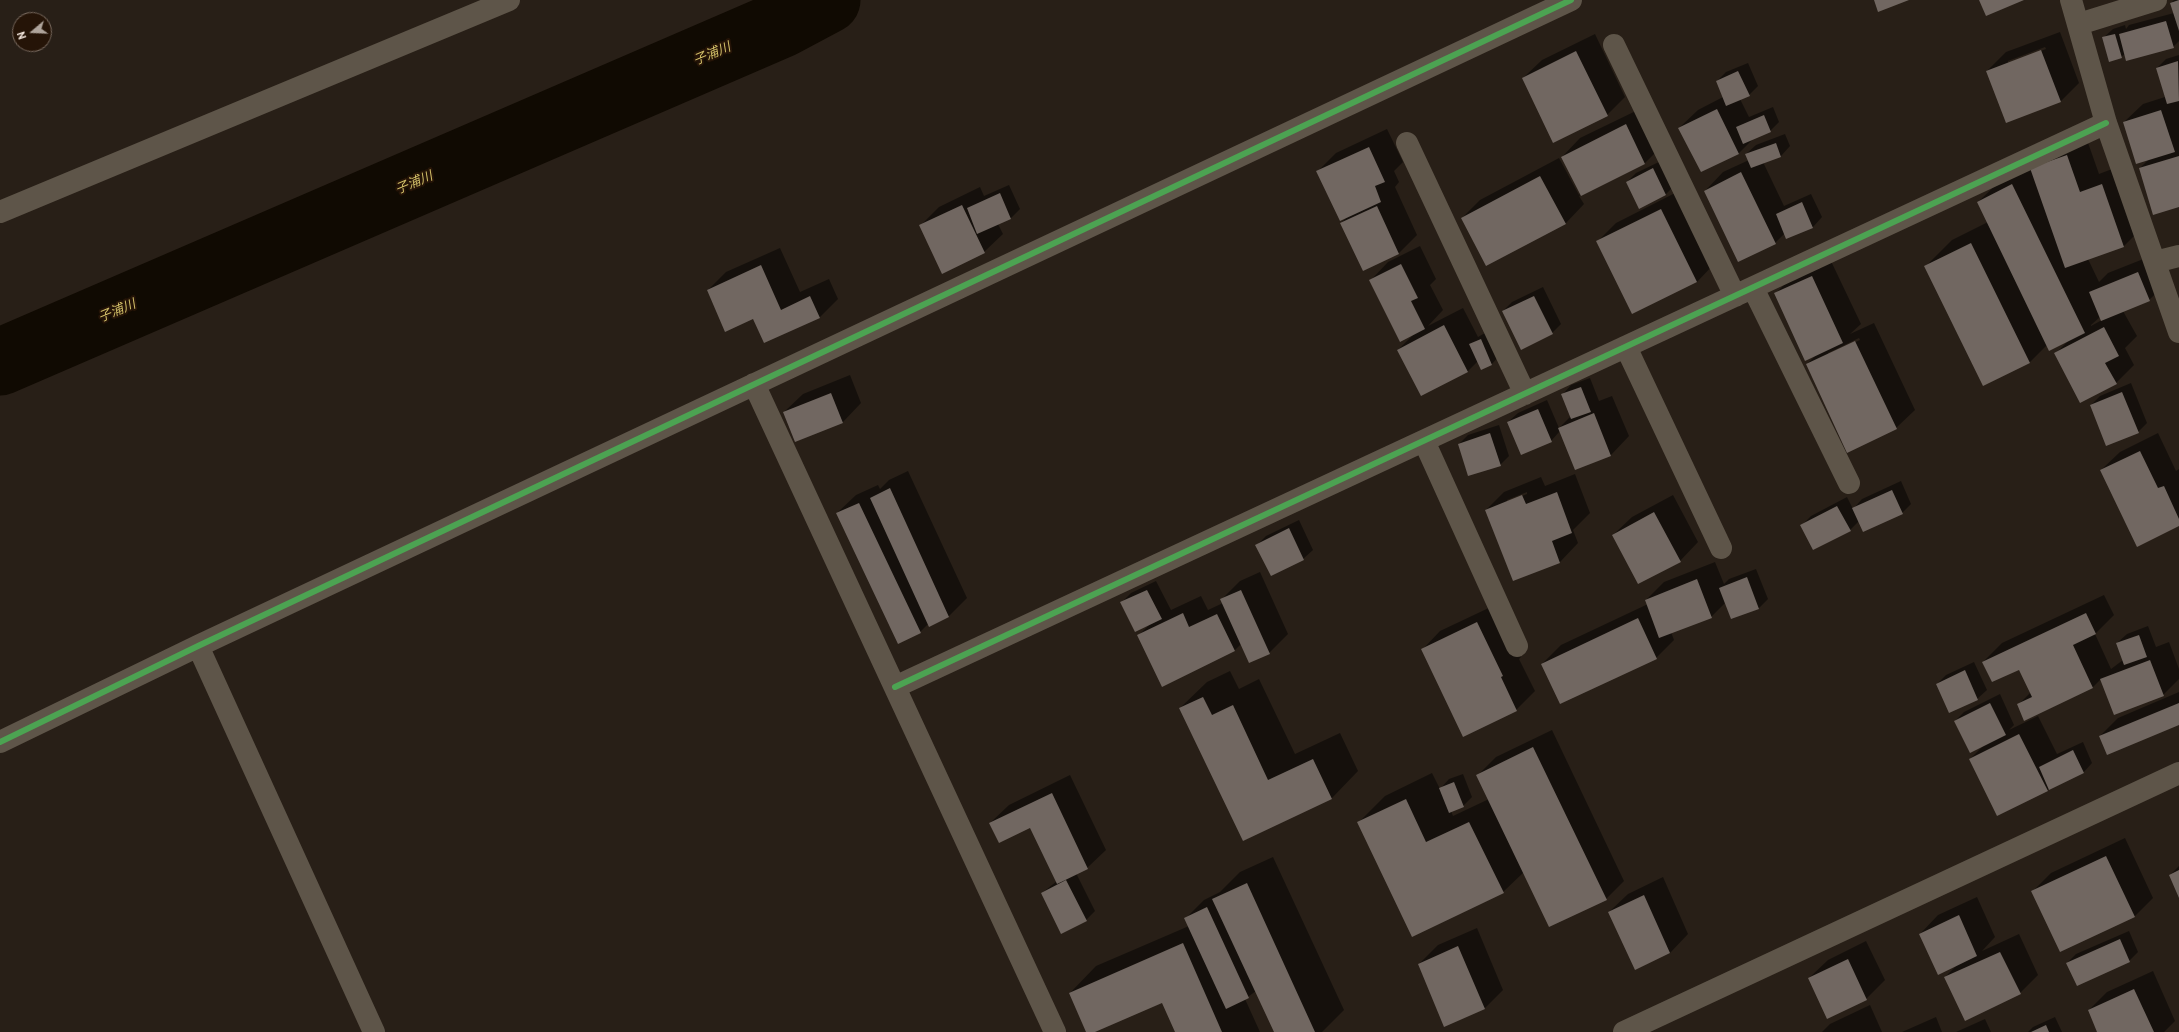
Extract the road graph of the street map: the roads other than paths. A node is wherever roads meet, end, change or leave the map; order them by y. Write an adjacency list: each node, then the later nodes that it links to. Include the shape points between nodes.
1 (509, 0): 9 (street)
2 (1570, 0): 15 (street)
3 (2071, 0): 5 (street)
4 (2156, 0): 5 (street)
5 (2079, 24): 7 (street)
6 (1614, 46): 12 (street)
7 (2106, 123): 11 (street); 12 (street)
8 (1407, 144): 16 (street)
9 (0, 212)
10 (2179, 256): 11 (street)
11 (2155, 262): 13 (street)
12 (1744, 292): 14 (street); 18 (street)
13 (2179, 332)
14 (1626, 347): 16 (street); 19 (street)
15 (754, 384): 20 (street); 22 (street)
16 (1525, 394): 17 (street)
17 (1424, 441): 21 (street); 22 (street)
18 (1849, 483)
19 (1721, 548)
20 (198, 646): 23 (street); 25 (street)
21 (1517, 646)
22 (895, 687): 26 (street)
23 (0, 742)
24 (2179, 773): 27 (street)
25 (374, 1032)
26 (1055, 1032)
27 (1624, 1032)

